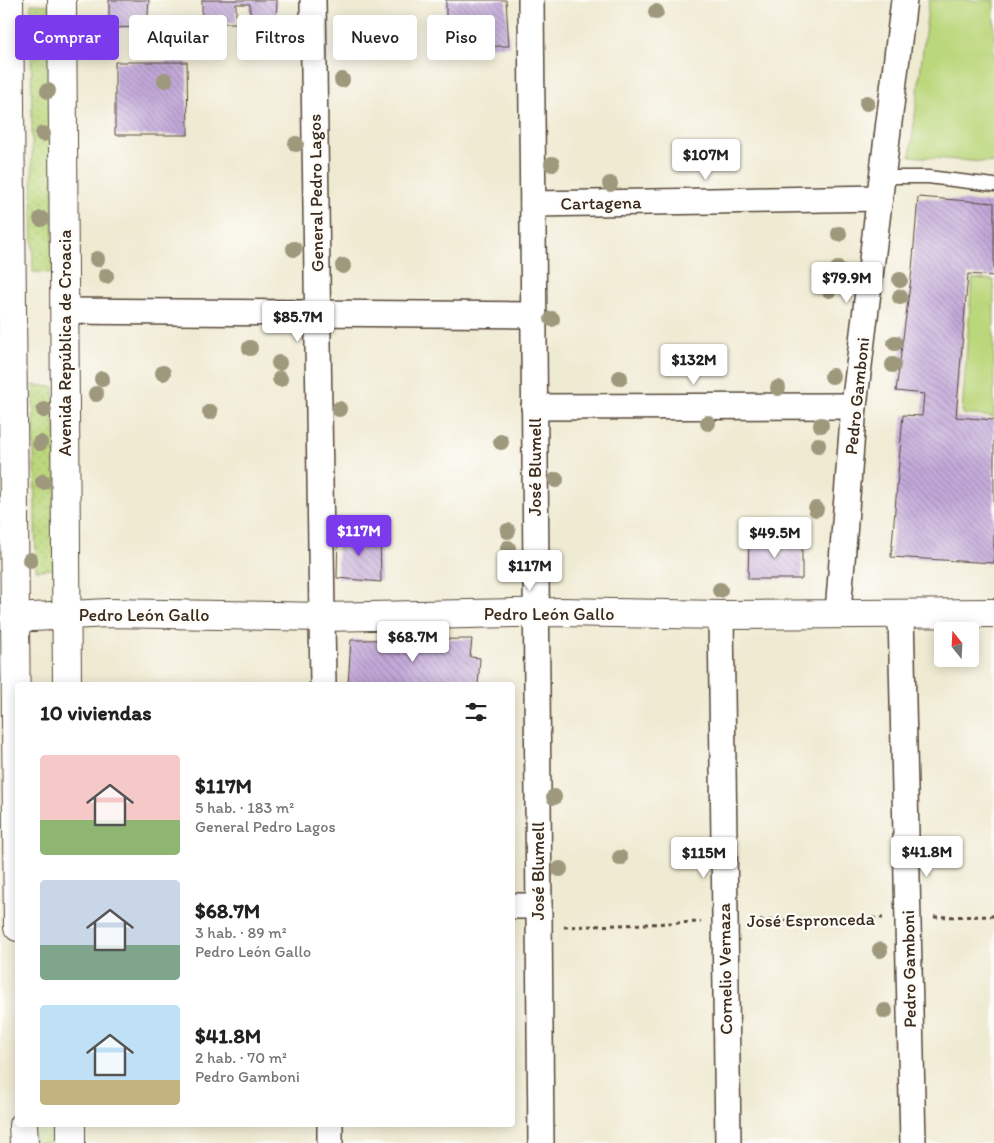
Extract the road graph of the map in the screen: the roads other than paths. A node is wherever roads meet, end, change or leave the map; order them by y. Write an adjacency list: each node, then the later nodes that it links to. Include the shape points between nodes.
1 (9, 0): 9 (main road)
2 (62, 0): 10 (main road, Avenida República de Croacia)
3 (313, 0): 11 (street, General Pedro Lagos)
4 (531, 0): 8 (street, José Blumell)
5 (904, 0): 7 (street, Pedro Gamboni)
6 (994, 185): 7 (lane, via 928,177)
7 (881, 187): 8 (street, Cartagena); 13 (street, Pedro Gamboni)
8 (533, 204): 12 (street, José Blumell)
9 (6, 275): 15 (main road)
10 (64, 311): 11 (street); 20 (main road, Avenida República de Croacia)
11 (318, 313): 12 (street); 22 (street, General Pedro Lagos)
12 (534, 315): 14 (street, José Blumell)
13 (854, 406): 14 (street); 17 (street, Pedro Gamboni)
14 (534, 407): 16 (street, José Blumell)
15 (7, 550): 23 (main road)
16 (536, 613): 21 (main road, Pedro León Gallo); 22 (main road, Pedro León Gallo); 28 (street, José Blumell)
17 (838, 613): 19 (main road, Pedro León Gallo); 21 (main road, Pedro León Gallo)
18 (994, 613): 19 (main road, Pedro León Gallo)
19 (900, 614): 37 (street, Pedro Gamboni)
20 (67, 615): 22 (main road, Pedro León Gallo); 23 (main road, Pedro León Gallo); 24 (main road, Avenida República de Croacia)
21 (721, 615): 36 (street, Cornelio Vernaza)
22 (322, 617): 25 (street, General Pedro Lagos)
23 (14, 618): 26 (main road)
24 (66, 682)
25 (323, 682)
26 (15, 695)
27 (515, 907): 28 (street)
28 (539, 917): 35 (street, José Blumell)
29 (23, 1127): 32 (main road)
30 (71, 1127): 33 (main road)
31 (330, 1127): 34 (street)
32 (24, 1143)
33 (71, 1143)
34 (330, 1143)
35 (541, 1143)
36 (728, 1143)
37 (913, 1143)

